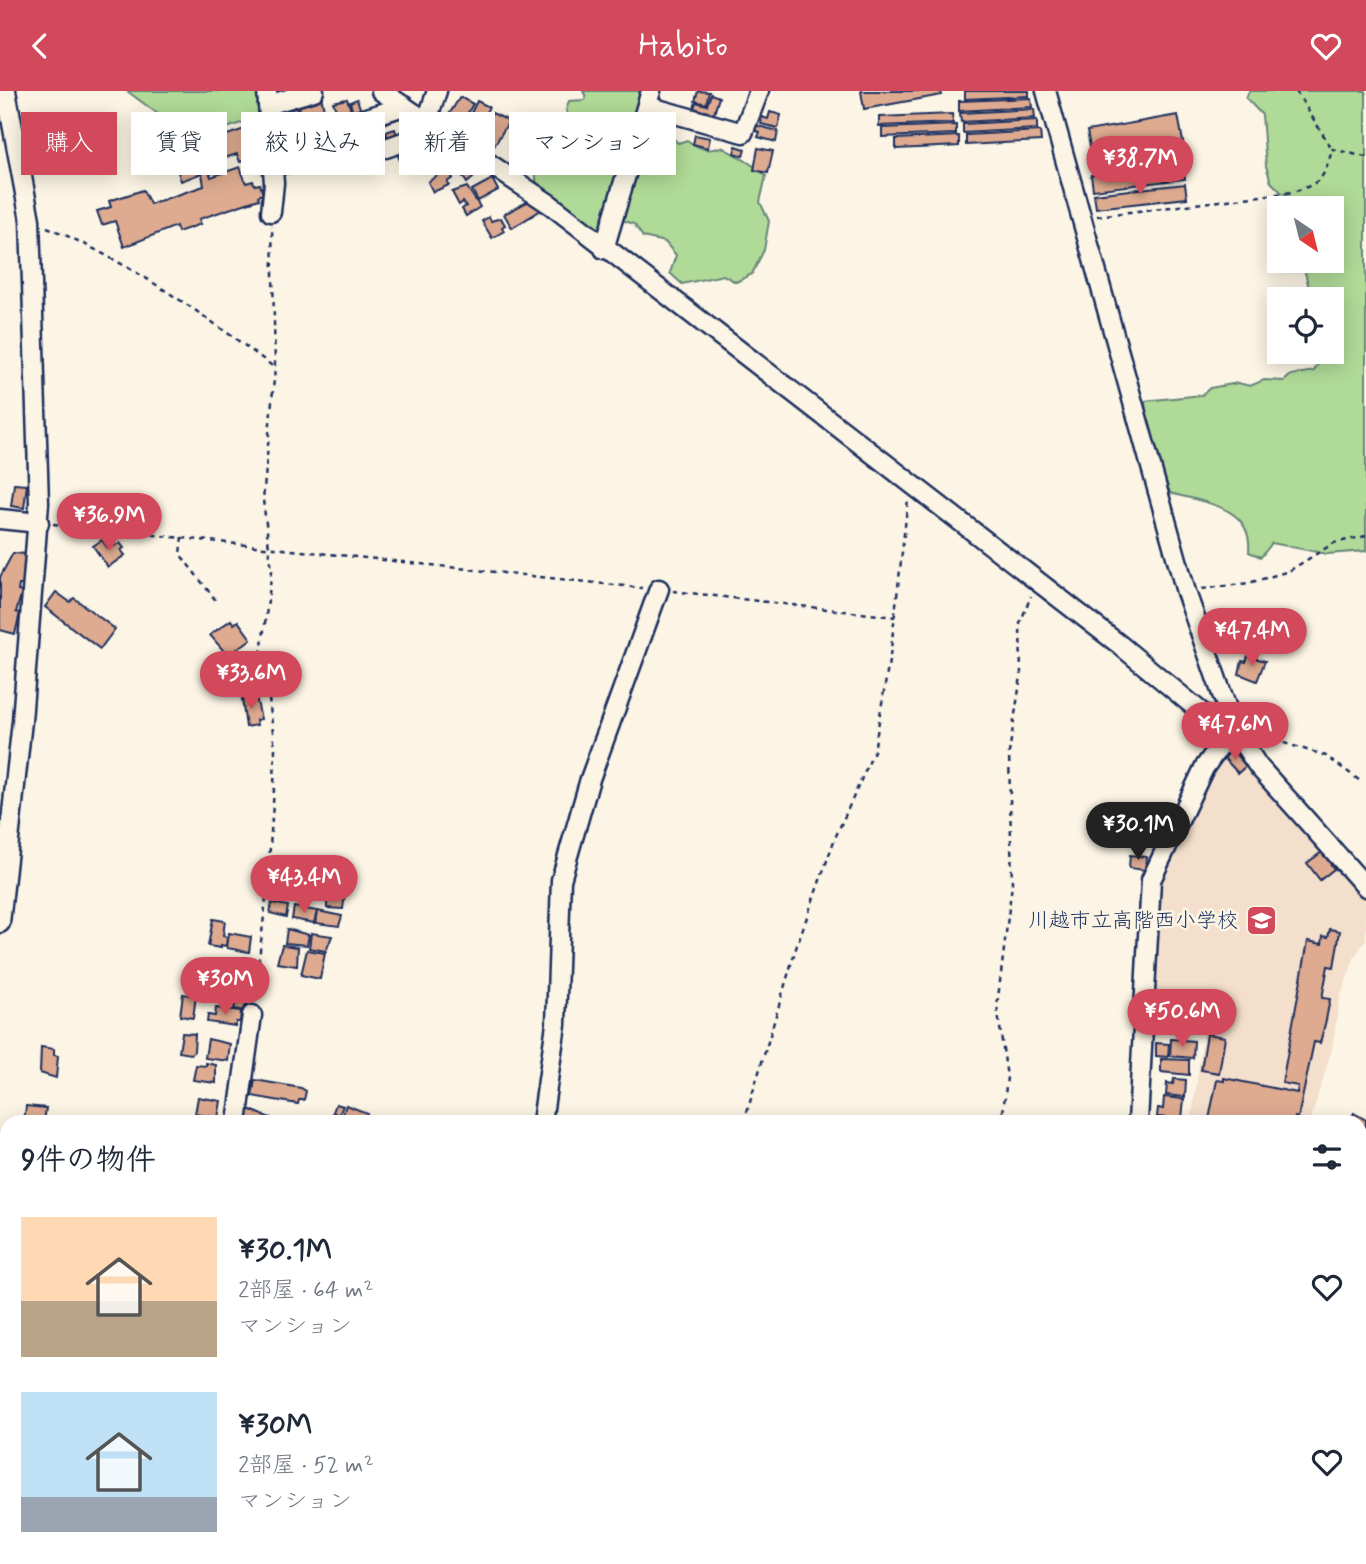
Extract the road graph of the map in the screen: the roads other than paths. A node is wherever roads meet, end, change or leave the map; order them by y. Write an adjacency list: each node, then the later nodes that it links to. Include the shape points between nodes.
1 (6, 91): 20 (street, via 30,220)
2 (314, 91): 7 (street)
3 (381, 91): 9 (street)
4 (437, 91): 12 (street)
5 (758, 91): 8 (street, via 743,133)
6 (1046, 91): 22 (street)
7 (267, 98)
8 (649, 98): 18 (street)
9 (404, 106): 10 (street); 11 (street)
10 (385, 112)
11 (414, 112)
12 (435, 112)
13 (399, 142): 14 (street)
14 (386, 148)
15 (495, 166): 18 (street)
16 (272, 175): 17 (street)
17 (271, 212)
18 (604, 249): 22 (street)
19 (0, 519): 20 (street)
20 (38, 523): 24 (street)
21 (659, 589): 27 (street, via 590,779 561,880 556,1024)
22 (1230, 734): 23 (street); 28 (street, via 1205,768 1151,880)
23 (1366, 887)
24 (0, 923)
25 (252, 1016): 26 (street)
26 (238, 1115)
27 (543, 1115)
28 (1138, 1115)

